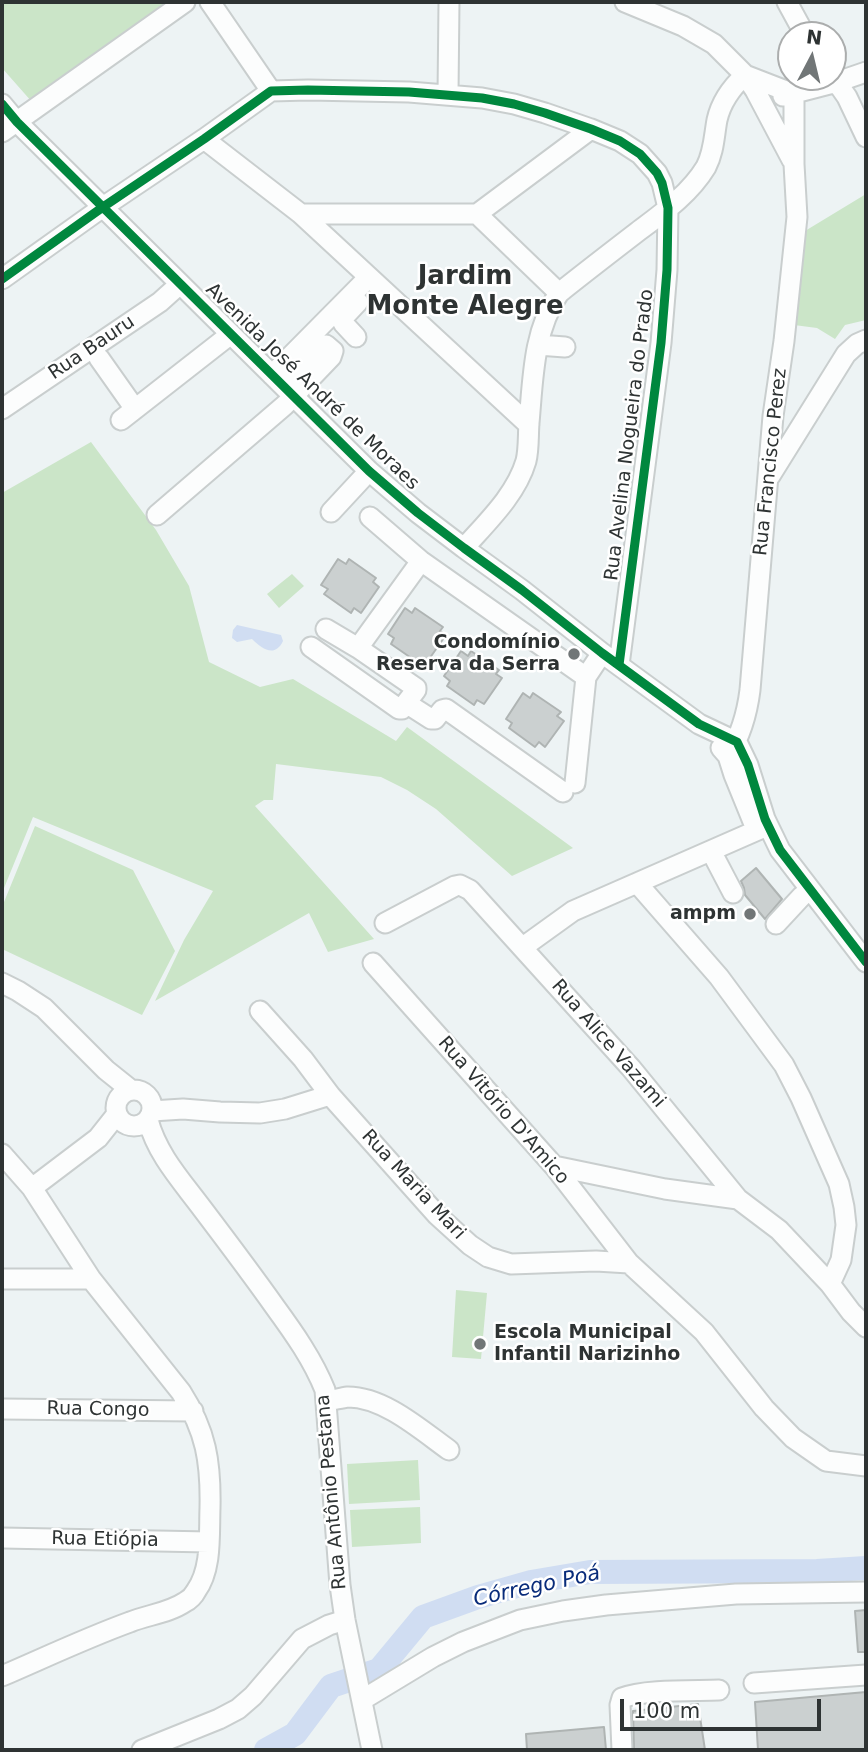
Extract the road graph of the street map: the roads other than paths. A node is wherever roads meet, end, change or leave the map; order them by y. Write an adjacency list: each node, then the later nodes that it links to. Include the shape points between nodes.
1 (185, 2): 16 (street)
2 (210, 2): 10 (street)
3 (450, 2): 14 (street)
4 (625, 2): 9 (street, via 714,44)
5 (787, 2): 6 (street)
6 (797, 21)
7 (866, 72): 8 (street)
8 (847, 76)
9 (750, 83): 13 (street); 20 (street, Rua Francisco Perez); 22 (street, via 734,85 727,94 707,165)
10 (271, 91): 14 (street, Rua Avelina Nogueira do Prado); 19 (street)
11 (800, 91): 13 (street)
12 (843, 91): 18 (street)
13 (794, 93): 20 (street, Rua Francisco Perez)
14 (448, 94): 17 (street, Rua Avelina Nogueira do Prado, via 514,104)
15 (2, 104): 16 (street, Avenida José André de Moraes)
16 (10, 127): 21 (street, Avenida José André de Moraes)
17 (591, 129): 22 (street, Rua Avelina Nogueira do Prado, via 620,141 652,165); 24 (street)
18 (866, 137)
19 (204, 139): 21 (street); 23 (street)
20 (794, 164): 39 (street, Rua Francisco Perez, via 797,217)
21 (103, 206): 25 (street); 27 (street, Avenida José André de Moraes)
22 (668, 208): 28 (street); 49 (street, Rua Avelina Nogueira do Prado, via 661,343)
23 (301, 214): 24 (street); 26 (street)
24 (477, 214): 28 (street)
25 (2, 279)
26 (372, 281): 30 (street, via 343,318 342,323); 35 (street); 37 (street)
27 (180, 284): 29 (street, Avenida José André de Moraes); 36 (street, Rua Bauru)
28 (559, 293): 32 (street, via 549,308)
29 (231, 334): 34 (street, via 128,415); 35 (street, Avenida José André de Moraes)
30 (356, 337)
31 (866, 340): 39 (street, via 846,354)
32 (538, 345): 33 (street); 37 (street)
33 (565, 347)
34 (99, 358)
35 (283, 386): 38 (street, Avenida José André de Moraes); 41 (street)
36 (2, 410)
37 (528, 425): 43 (street, via 527,458 519,479)
38 (369, 471): 40 (street); 43 (street, Avenida José André de Moraes)
39 (768, 480): 52 (street, Rua Francisco Perez, via 750,690)
40 (331, 512)
41 (157, 515)
42 (370, 517): 44 (street)
43 (464, 548): 48 (street, Avenida José André de Moraes)
44 (421, 561): 47 (street); 50 (street)
45 (326, 629): 47 (street)
46 (311, 647): 51 (street, via 399,709)
47 (358, 648): 51 (street, via 416,688)
48 (602, 653): 49 (street, Avenida José André de Moraes); 50 (street)
49 (619, 665): 52 (street, Avenida José André de Moraes)
50 (586, 677): 51 (street, via 569,788 446,709 431,719)
51 (406, 704)
52 (733, 749): 53 (street, via 748,765)
53 (762, 829): 54 (street); 57 (street, via 778,866); 61 (street)
54 (711, 851): 55 (street); 56 (street)
55 (638, 883): 60 (street, via 573,911); 75 (street, via 719,977 783,1065 801,1098 839,1184 844,1207 841,1260)
56 (733, 892)
57 (802, 896): 59 (street); 63 (street)
58 (385, 923): 60 (street, Rua Alice Vazami, via 455,886 465,887)
59 (776, 925)
60 (523, 947): 71 (street, Rua Alice Vazami, via 631,1068)
61 (866, 962)
62 (373, 963): 69 (street, Rua Vitório D'Amico)
63 (866, 975)
64 (2, 984): 67 (street, Rua Antônio Pestana, via 44,1008 106,1070)
65 (261, 1011): 66 (street, Rua Maria Mari)
66 (330, 1095): 67 (street, via 260,1112); 72 (street, Rua Maria Mari, via 437,1215 488,1257 511,1264)
67 (135, 1111): 70 (street); 77 (street, Rua Antônio Pestana, via 150,1146 298,1339 319,1374)
68 (2, 1154): 70 (street)
69 (554, 1166): 71 (street); 72 (street, Rua Vitório D'Amico)
70 (32, 1188): 74 (street)
71 (738, 1199): 75 (street, Rua Alice Vazami, via 779,1230)
72 (629, 1263): 81 (street, via 704,1332 793,1438 826,1461)
73 (2, 1279): 74 (street)
74 (91, 1279): 79 (street)
75 (830, 1284): 76 (street, Rua Alice Vazami)
76 (866, 1327)
77 (326, 1401): 80 (street, via 347,1397 373,1402); 85 (street, Rua Antônio Pestana)
78 (2, 1409): 79 (street, Rua Congo)
79 (193, 1411): 83 (street, via 208,1454)
80 (449, 1450)
81 (866, 1466)
82 (2, 1538): 83 (street, Rua Etiópia)
83 (209, 1542): 87 (street, via 205,1573 184,1603)
84 (866, 1592): 90 (street, via 736,1594 563,1611 520,1620 463,1642)
85 (341, 1625): 90 (street, Rua Antônio Pestana); 91 (street, via 302,1639 238,1709)
86 (866, 1675): 88 (street)
87 (2, 1676)
88 (754, 1683)
89 (719, 1690): 93 (street, via 622,1698)
90 (361, 1696): 92 (street, Rua Antônio Pestana)
91 (142, 1750)
92 (372, 1750)
93 (622, 1750)

